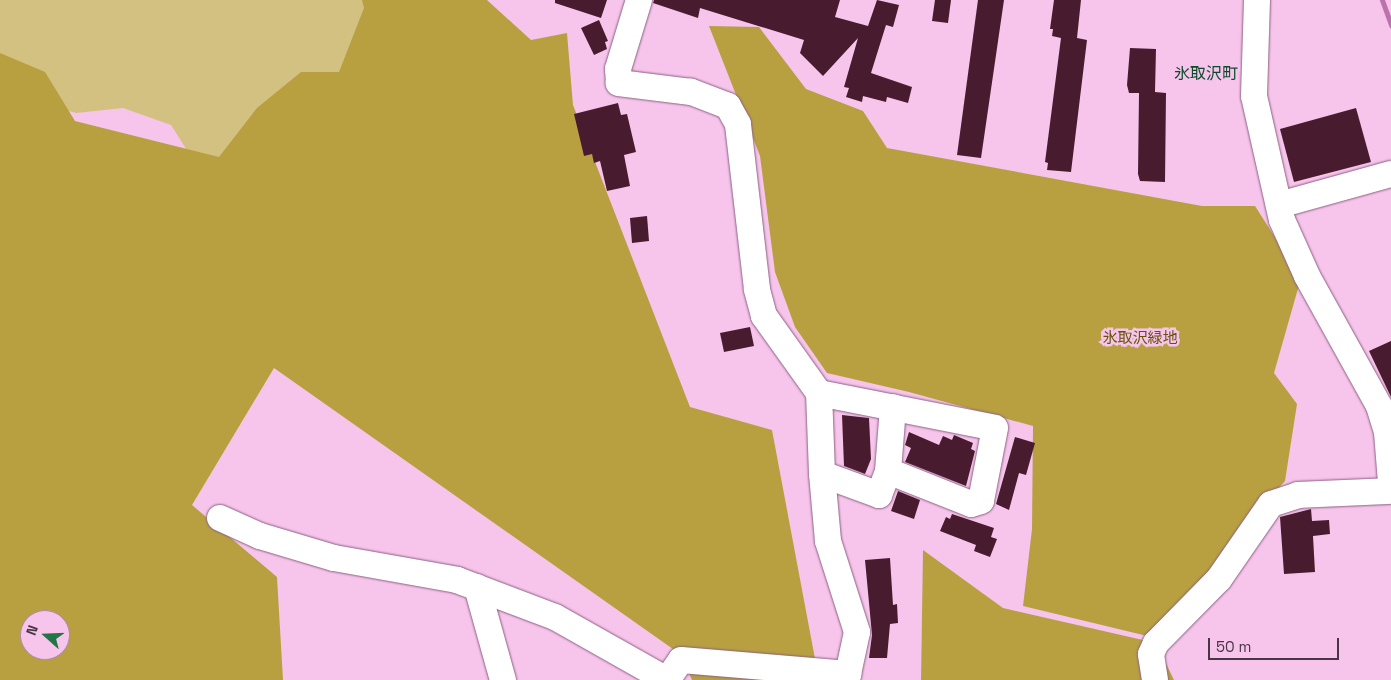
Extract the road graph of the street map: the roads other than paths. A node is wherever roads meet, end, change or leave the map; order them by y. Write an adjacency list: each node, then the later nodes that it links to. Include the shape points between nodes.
1 (639, 0): 5 (street, via 618,69 619,83 691,92 728,106 738,124 744,158 757,289 764,316)
2 (1257, 0): 4 (street, via 1254,96)
3 (1391, 174): 4 (street)
4 (1279, 206): 9 (street, via 1307,276 1379,406 1387,432)
5 (819, 393): 6 (street); 8 (street)
6 (893, 408): 7 (street); 7 (street, via 995,428 981,501 971,504)
7 (888, 471): 8 (street, via 879,495)
8 (822, 474): 12 (street, via 828,541 857,632 848,674 681,660 667,680 555,617)
9 (1391, 483)
10 (1391, 491): 14 (street, via 1298,495 1271,504 1219,579 1156,643 1151,654)
11 (220, 518): 12 (street, via 260,536 334,558 457,580)
12 (477, 587): 13 (street)
13 (503, 680)
14 (1155, 680)

